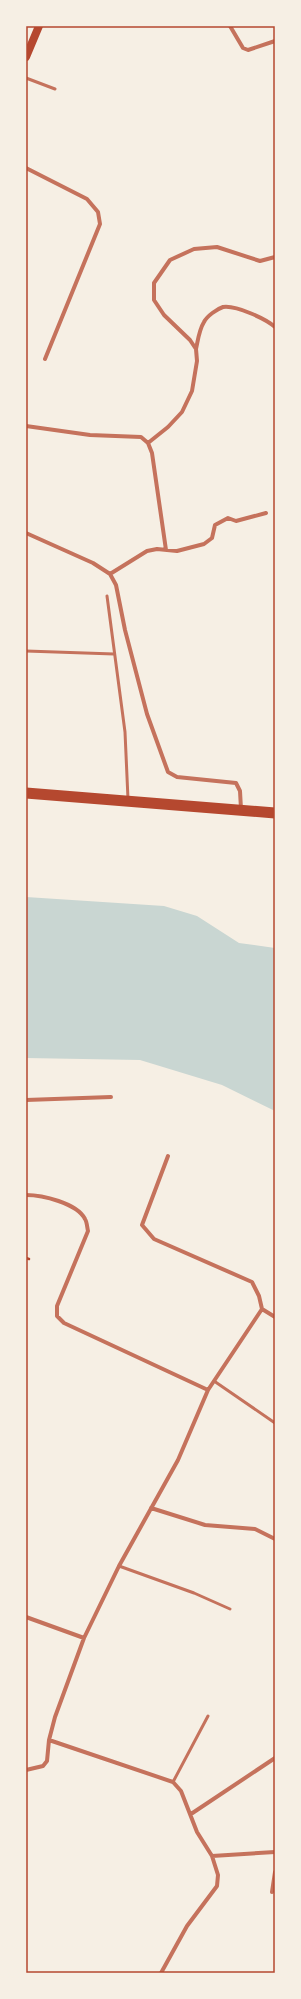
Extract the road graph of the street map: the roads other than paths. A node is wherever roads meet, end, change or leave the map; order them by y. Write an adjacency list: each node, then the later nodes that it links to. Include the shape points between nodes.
1 (39, 26): 4 (main road)
2 (230, 26): 3 (street, via 242,48 248,50)
3 (275, 41)
4 (26, 57)
5 (26, 78): 6 (lane)
6 (55, 89)
7 (26, 168): 11 (street, via 87,199 98,212 100,224)
8 (275, 257): 10 (street, via 260,261 217,247 194,249 170,260 154,283 154,300 164,315)
9 (275, 327): 10 (street, via 270,322 245,311 224,307 204,321)
10 (196, 349): 13 (street, via 197,361 192,391 182,412)
11 (45, 359)
12 (26, 426): 13 (street, via 90,435 140,437)
13 (148, 443): 16 (street, via 152,453)
14 (266, 512): 16 (street, via 236,521 228,518 218,523 215,525 212,538 204,544 177,551)
15 (26, 533): 17 (street, via 93,563)
16 (166, 550): 17 (street, via 147,551)
17 (110, 574): 23 (street, via 116,585 147,714 168,772 177,777 236,783 240,791)
18 (107, 596): 20 (lane)
19 (26, 651): 20 (lane)
20 (114, 654): 22 (lane, via 125,732)
21 (26, 793): 22 (highway)
22 (128, 800): 23 (highway)
23 (241, 810): 24 (highway)
24 (275, 812)
25 (111, 1097): 26 (street)
26 (26, 1100)
27 (168, 1156): 29 (street, via 142,1225 154,1239 252,1282)
28 (26, 1195): 32 (street, via 65,1203 85,1218 88,1231 57,1306 57,1316 64,1323)
29 (262, 1309): 30 (street); 31 (street)
30 (275, 1317)
31 (214, 1381): 32 (street); 33 (lane)
32 (208, 1390): 34 (street, via 178,1460)
33 (275, 1423)
34 (151, 1508): 35 (street, via 204,1524 256,1529); 36 (street)
35 (275, 1539)
36 (119, 1566): 37 (lane, via 194,1592); 39 (street)
37 (230, 1609)
38 (26, 1617): 39 (street)
39 (84, 1638): 41 (street, via 54,1717)
40 (208, 1716): 44 (lane)
41 (49, 1740): 43 (street, via 47,1761 43,1766); 44 (street)
42 (275, 1758): 45 (street)
43 (26, 1770)
44 (173, 1782): 45 (street, via 181,1791)
45 (191, 1814): 47 (street, via 197,1832)
46 (275, 1852): 47 (street)
47 (212, 1856): 50 (street, via 218,1875 217,1886 187,1926)
48 (275, 1872): 49 (street)
49 (272, 1892)
50 (160, 1973)

